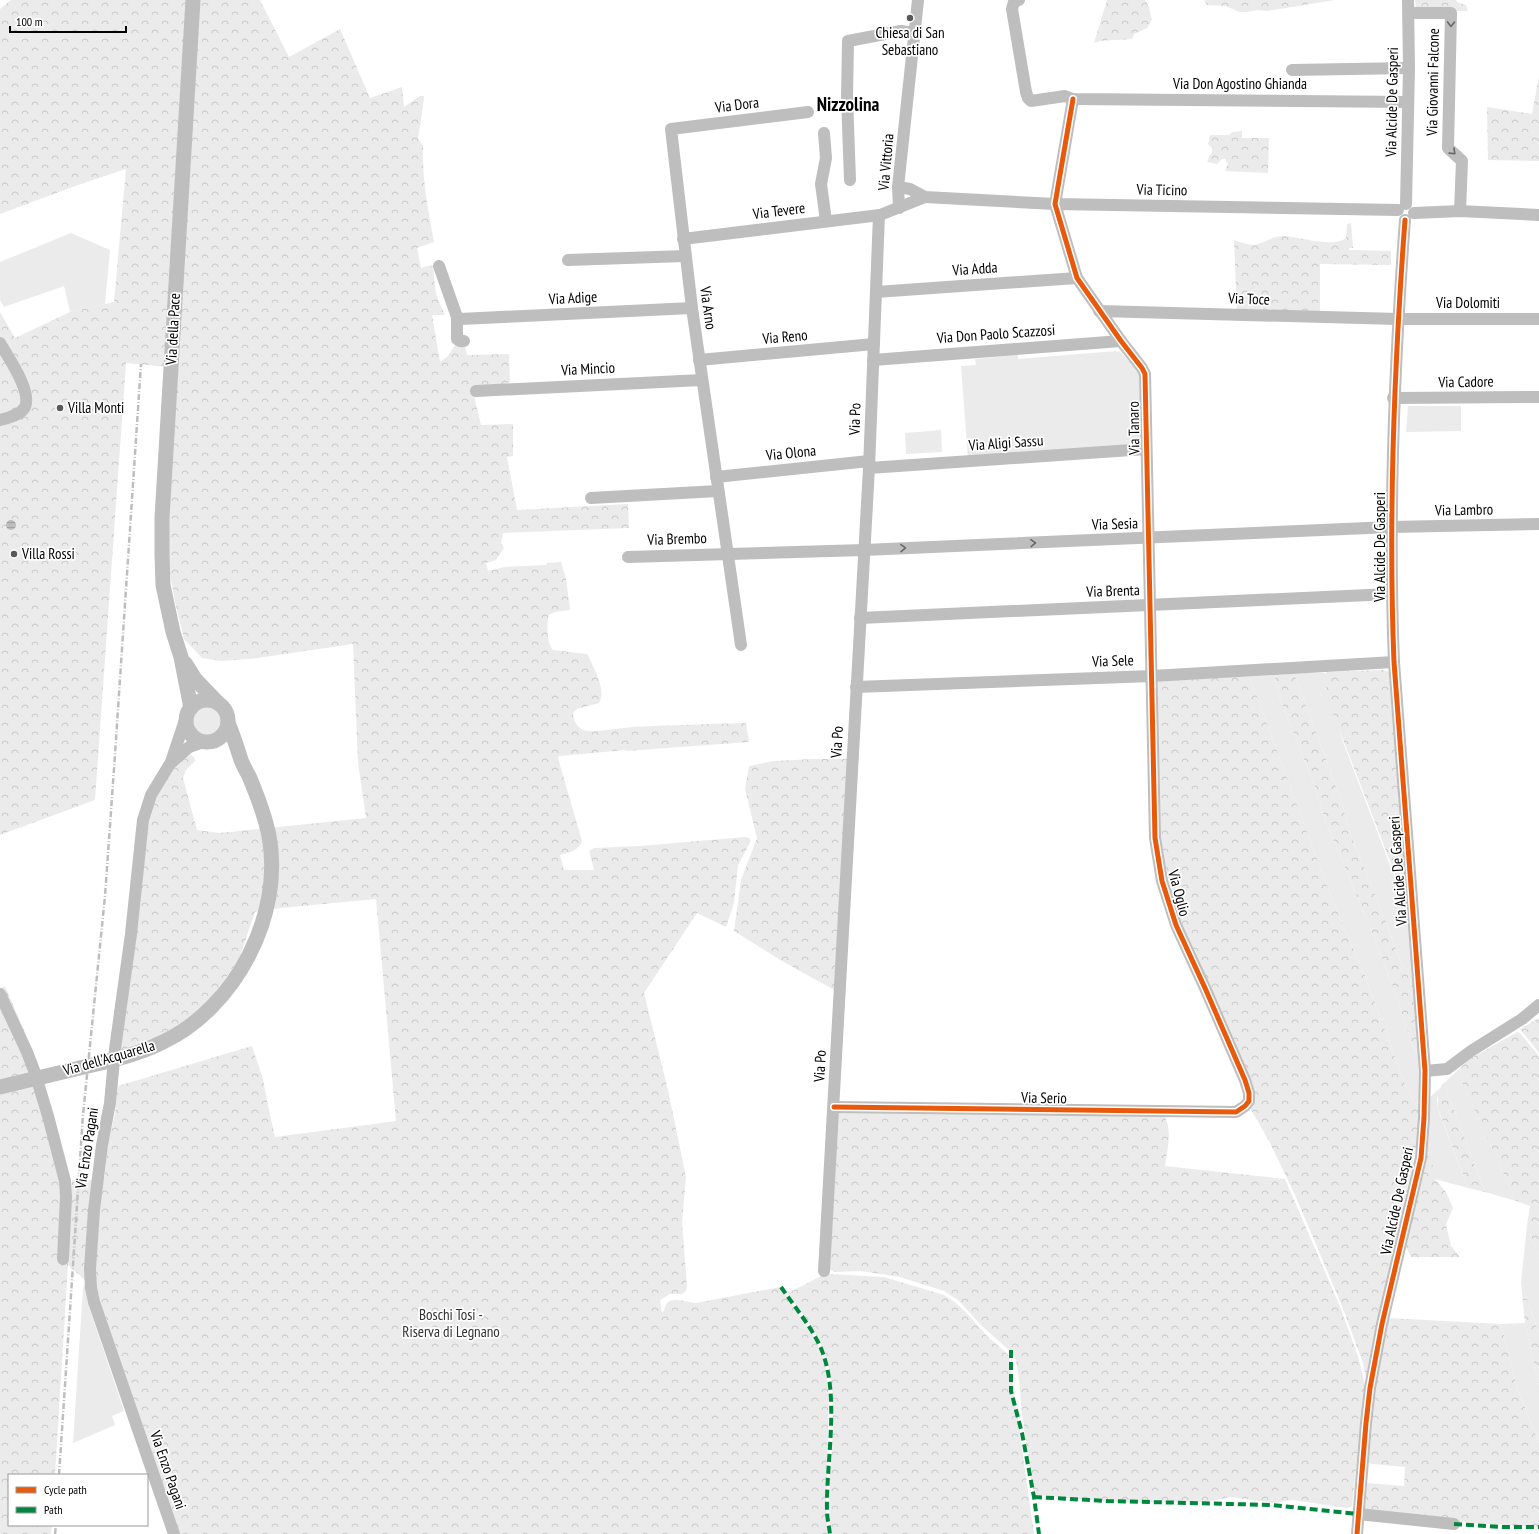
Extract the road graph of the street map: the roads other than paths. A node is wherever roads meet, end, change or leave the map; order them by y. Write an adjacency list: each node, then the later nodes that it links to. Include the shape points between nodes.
1 (193, 0): 61 (main road, Via della Pace, via 162,518 163,585 172,632)
2 (918, 0): 6 (street, Via Vittoria)
3 (1020, 0): 9 (street, Via Don Agostino Ghianda, via 1014,2 1012,9 1028,98 1031,101 1065,96)
4 (1408, 0): 5 (street, Via Alcide De Gasperi)
5 (1409, 13): 7 (street, Via Alcide De Gasperi); 19 (street, Via Giovanni Falcone, one-way to 19, via 1451,13 1448,148 1462,161)
6 (915, 33): 14 (street, via 901,31 848,41); 15 (street, Via Vittoria)
7 (1409, 68): 8 (street); 10 (street, Via Alcide De Gasperi)
8 (1292, 70)
9 (1073, 99): 10 (street, Via Don Agostino Ghianda); 17 (street)
10 (1408, 102): 20 (street, Via Alcide De Gasperi)
11 (808, 112): 12 (street, Via Dora)
12 (670, 129): 24 (street, Via Arno)
13 (824, 133): 23 (street, via 826,158 821,184)
14 (850, 180)
15 (904, 188): 16 (street); 18 (street, Via Vittoria)
16 (925, 197): 17 (street, Via Ticino); 18 (street, Via Tevere)
17 (1055, 204): 20 (street, Via Ticino); 28 (street, Via Tanaro)
18 (904, 206): 21 (street, Via Tevere)
19 (1460, 211): 20 (street, Via Ticino); 22 (street, Via Ticino)
20 (1406, 212): 33 (street, Via Alcide De Gasperi)
21 (879, 215): 23 (street, Via Tevere); 29 (street, Via Po)
22 (1539, 215)
23 (826, 221): 24 (street, Via Tevere)
24 (683, 239): 25 (street, Via Arno)
25 (685, 256): 26 (street); 30 (street, Via Arno)
26 (568, 260)
27 (439, 266): 32 (street)
28 (1077, 278): 29 (street, Via Adda); 31 (street, Via Tanaro)
29 (876, 292): 38 (street, Via Po)
30 (692, 308): 32 (street, Via Adige, via 460,319); 39 (street, Via Arno)
31 (1099, 311): 33 (street, Via Toce); 36 (street, Via Tanaro)
32 (457, 317): 35 (street, via 458,339)
33 (1398, 319): 34 (street, Via Dolomiti); 44 (street, Via Alcide De Gasperi)
34 (1539, 319)
35 (464, 341)
36 (1121, 341): 40 (street, Via Don Paolo Scazzosi); 46 (street, Via Tanaro, via 1144,372)
37 (0, 343): 45 (street, via 21,380 26,399 21,411)
38 (874, 344): 39 (street, Via Reno); 40 (street, Via Po)
39 (699, 360): 41 (street, Via Arno)
40 (873, 360): 47 (street, Via Po)
41 (702, 380): 42 (street, Via Mincio); 48 (street, Via Arno)
42 (476, 390)
43 (1539, 397): 44 (street, Via Cadore)
44 (1393, 398): 52 (street, Via Alcide De Gasperi)
45 (0, 420)
46 (1146, 449): 47 (street, Via Aligi Sassu); 53 (street, Via Tanaro)
47 (869, 464): 48 (street, Via Olona); 54 (street, Via Po)
48 (716, 477): 49 (street, Via Arno)
49 (718, 491): 50 (street); 55 (street, Via Arno)
50 (591, 498)
51 (1539, 524): 52 (street, Via Lambro)
52 (1391, 527): 53 (street, Via Sesia); 57 (street, Via Alcide De Gasperi)
53 (1148, 539): 54 (street, Via Sesia, one-way to 53); 58 (street, Via Tanaro)
54 (864, 550): 55 (street, Via Sesia); 59 (street, Via Po)
55 (727, 554): 56 (street, Via Brembo); 60 (street, Via Arno)
56 (628, 557)
57 (1391, 594): 58 (street, Via Brenta); 62 (street, Via Alcide De Gasperi)
58 (1150, 606): 59 (street, Via Brenta); 63 (street, Via Tanaro)
59 (860, 618): 64 (street, Via Po)
60 (741, 645)
61 (181, 657): 65 (main road, Via della Pace, via 195,679); 66 (main road, Via della Pace)
62 (1394, 662): 63 (street, Via Sele); 73 (street, Via Alcide De Gasperi)
63 (1152, 676): 64 (street, Via Sele); 76 (street, Via Oglio, via 1155,838 1162,881 1183,943 1245,1080)
64 (856, 687): 77 (street, Via Po)
65 (218, 704): 66 (main road, via 207,700 201,701); 67 (main road, via 226,712)
66 (188, 714): 68 (main road, via 188,732 197,740); 70 (street, Via Enzo Pagani)
67 (228, 723): 68 (main road, via 224,733); 69 (main road, Via dell'Acquarella)
68 (210, 742): 69 (main road); 70 (street, Via Enzo Pagani, via 189,747)
69 (241, 760): 74 (main road, Via dell'Acquarella, via 263,813 272,859 271,880 259,933 236,978 193,1025 163,1042 129,1056)
70 (171, 762): 82 (street, Via Enzo Pagani, via 150,795 143,820 131,934 114,1049 110,1103 93,1216 90,1269 91,1288 119,1378)
71 (0, 994): 74 (street)
72 (1539, 1005): 73 (street, via 1447,1069)
73 (1425, 1071): 80 (street, Via Alcide De Gasperi, via 1421,1158 1382,1324 1370,1388)
74 (37, 1079): 75 (main road, Via dell'Acquarella); 78 (street, via 65,1181)
75 (0, 1087)
76 (1249, 1101): 77 (street, Via Serio, via 1236,1112)
77 (834, 1107): 79 (street, Via Po)
78 (63, 1259)
79 (824, 1271)
80 (1358, 1514): 81 (street); 83 (street, Via Alcide De Gasperi)
81 (1454, 1524)
82 (174, 1534)
83 (1357, 1534)

